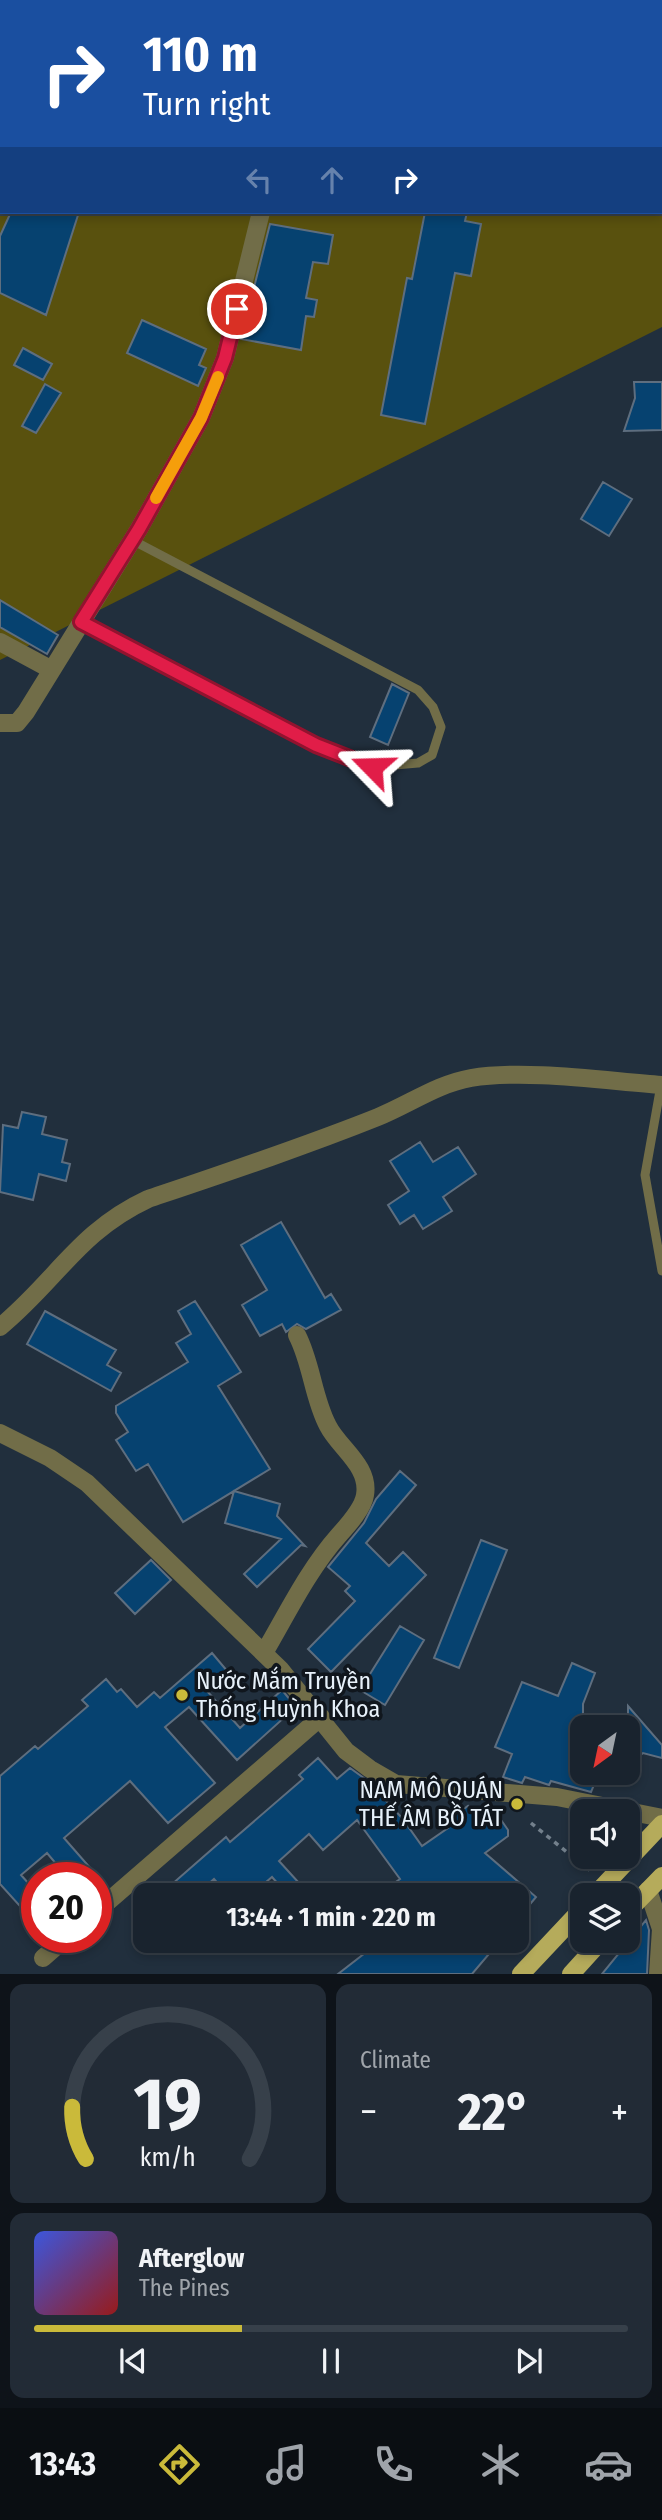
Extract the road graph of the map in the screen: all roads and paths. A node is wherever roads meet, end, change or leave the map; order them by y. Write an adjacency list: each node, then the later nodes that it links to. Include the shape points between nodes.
1 (261, 214): 2 (street, via 214,388)
2 (132, 540): 3 (street); 3 (lane, via 418,690 433,707 441,727 432,755 418,763 372,767 316,745)
3 (81, 622): 5 (street)
4 (0, 642): 5 (street)
5 (51, 670): 6 (street, via 17,723)
6 (0, 723)
7 (661, 1085): 8 (lane, via 645,1175); 9 (street, via 497,1077 443,1085 380,1116 121,1211 79,1246 30,1302)
8 (662, 1271)
9 (0, 1327)
10 (297, 1335): 12 (street, via 329,1429 348,1449 364,1479 365,1496 349,1524 325,1551)
11 (0, 1433): 12 (street, via 87,1483)
12 (264, 1653): 13 (street)
13 (321, 1717): 14 (street, via 346,1751 396,1784 557,1797); 21 (street)
14 (662, 1818)
15 (531, 1823): 17 (path)
16 (662, 1824): 19 (main road)
17 (570, 1855)
18 (662, 1876): 20 (main road)
19 (606, 1883)
20 (648, 1890): 22 (main road); 29 (street, via 661,1929)
21 (112, 1898)
22 (640, 1899)
23 (570, 1922): 27 (main road)
24 (49, 1953): 26 (street)
25 (590, 1953): 28 (main road)
26 (43, 1958)
27 (521, 1974)
28 (572, 1974)
29 (658, 1974)

